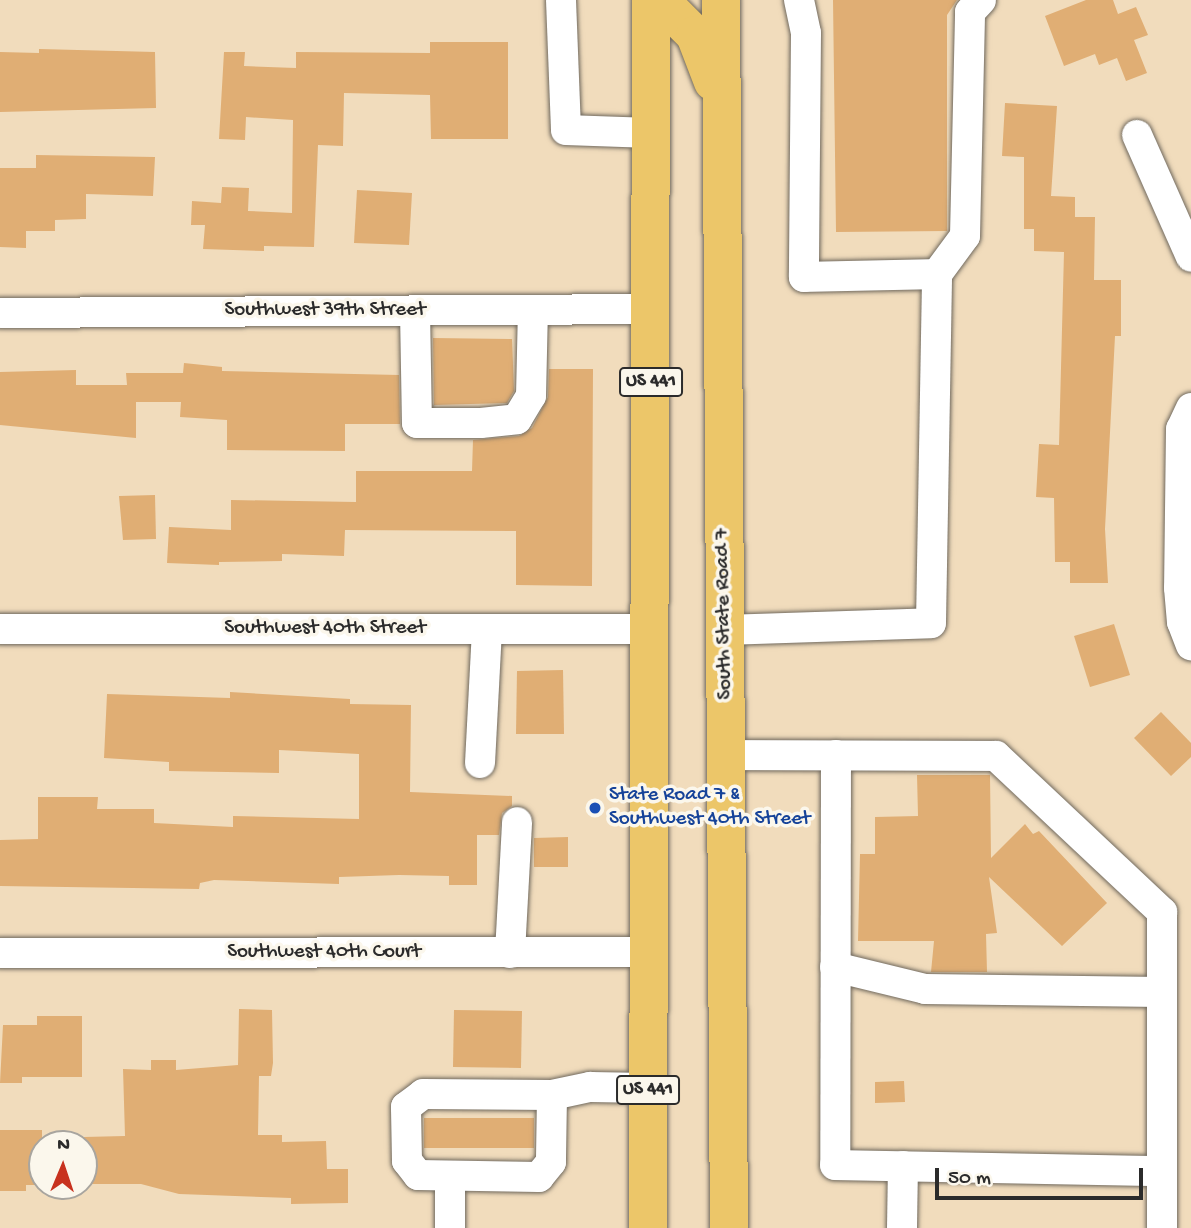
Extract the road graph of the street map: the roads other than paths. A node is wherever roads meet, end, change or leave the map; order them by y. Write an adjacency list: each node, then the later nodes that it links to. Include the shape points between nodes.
1 (561, 0): 8 (street, via 566,130)
2 (651, 0): 8 (main road, US 441)
3 (660, 0): 7 (main road, via 695,35)
4 (721, 0): 7 (main road, South State Road 7)
5 (799, 0): 11 (street, via 806,33 804,277)
6 (981, 0): 11 (street, via 970,12 965,236)
7 (722, 107): 20 (main road, South State Road 7)
8 (651, 133): 12 (main road, US 441)
9 (1137, 135): 10 (street)
10 (1191, 257)
11 (937, 274): 20 (street, via 932,623)
12 (651, 309): 13 (street, Southwest 39th Street); 18 (main road, US 441)
13 (533, 310): 14 (street, Southwest 39th Street); 14 (street, via 531,396 516,419 456,423 417,423)
14 (415, 311): 15 (street, Southwest 39th Street)
15 (0, 313)
16 (1191, 408): 21 (street, via 1181,429 1179,588 1182,622)
17 (0, 629): 19 (street, Southwest 40th Street)
18 (650, 629): 19 (street, Southwest 40th Street); 26 (main road, US 441)
19 (487, 630): 24 (street)
20 (724, 630): 22 (main road, South State Road 7)
21 (1191, 645)
22 (726, 755): 23 (street); 38 (main road, South State Road 7)
23 (836, 755): 29 (street); 30 (street, via 996,755 1162,912)
24 (480, 763)
25 (517, 822): 28 (street)
26 (648, 952): 28 (street, Southwest 40th Court); 31 (main road, US 441)
27 (0, 953): 28 (street, Southwest 40th Court)
28 (510, 953)
29 (835, 967): 30 (street, via 925,989); 33 (street, via 835,1165)
30 (1161, 992): 34 (street)
31 (648, 1088): 32 (street, via 590,1087); 37 (main road, US 441)
32 (552, 1095): 35 (street, via 551,1162 539,1177); 35 (street, via 423,1094 406,1107 407,1161 418,1175)
33 (903, 1166): 34 (street); 39 (street)
34 (1162, 1171): 40 (street)
35 (450, 1177): 36 (street)
36 (450, 1228)
37 (648, 1228)
38 (729, 1228)
39 (902, 1228)
40 (1162, 1228)

